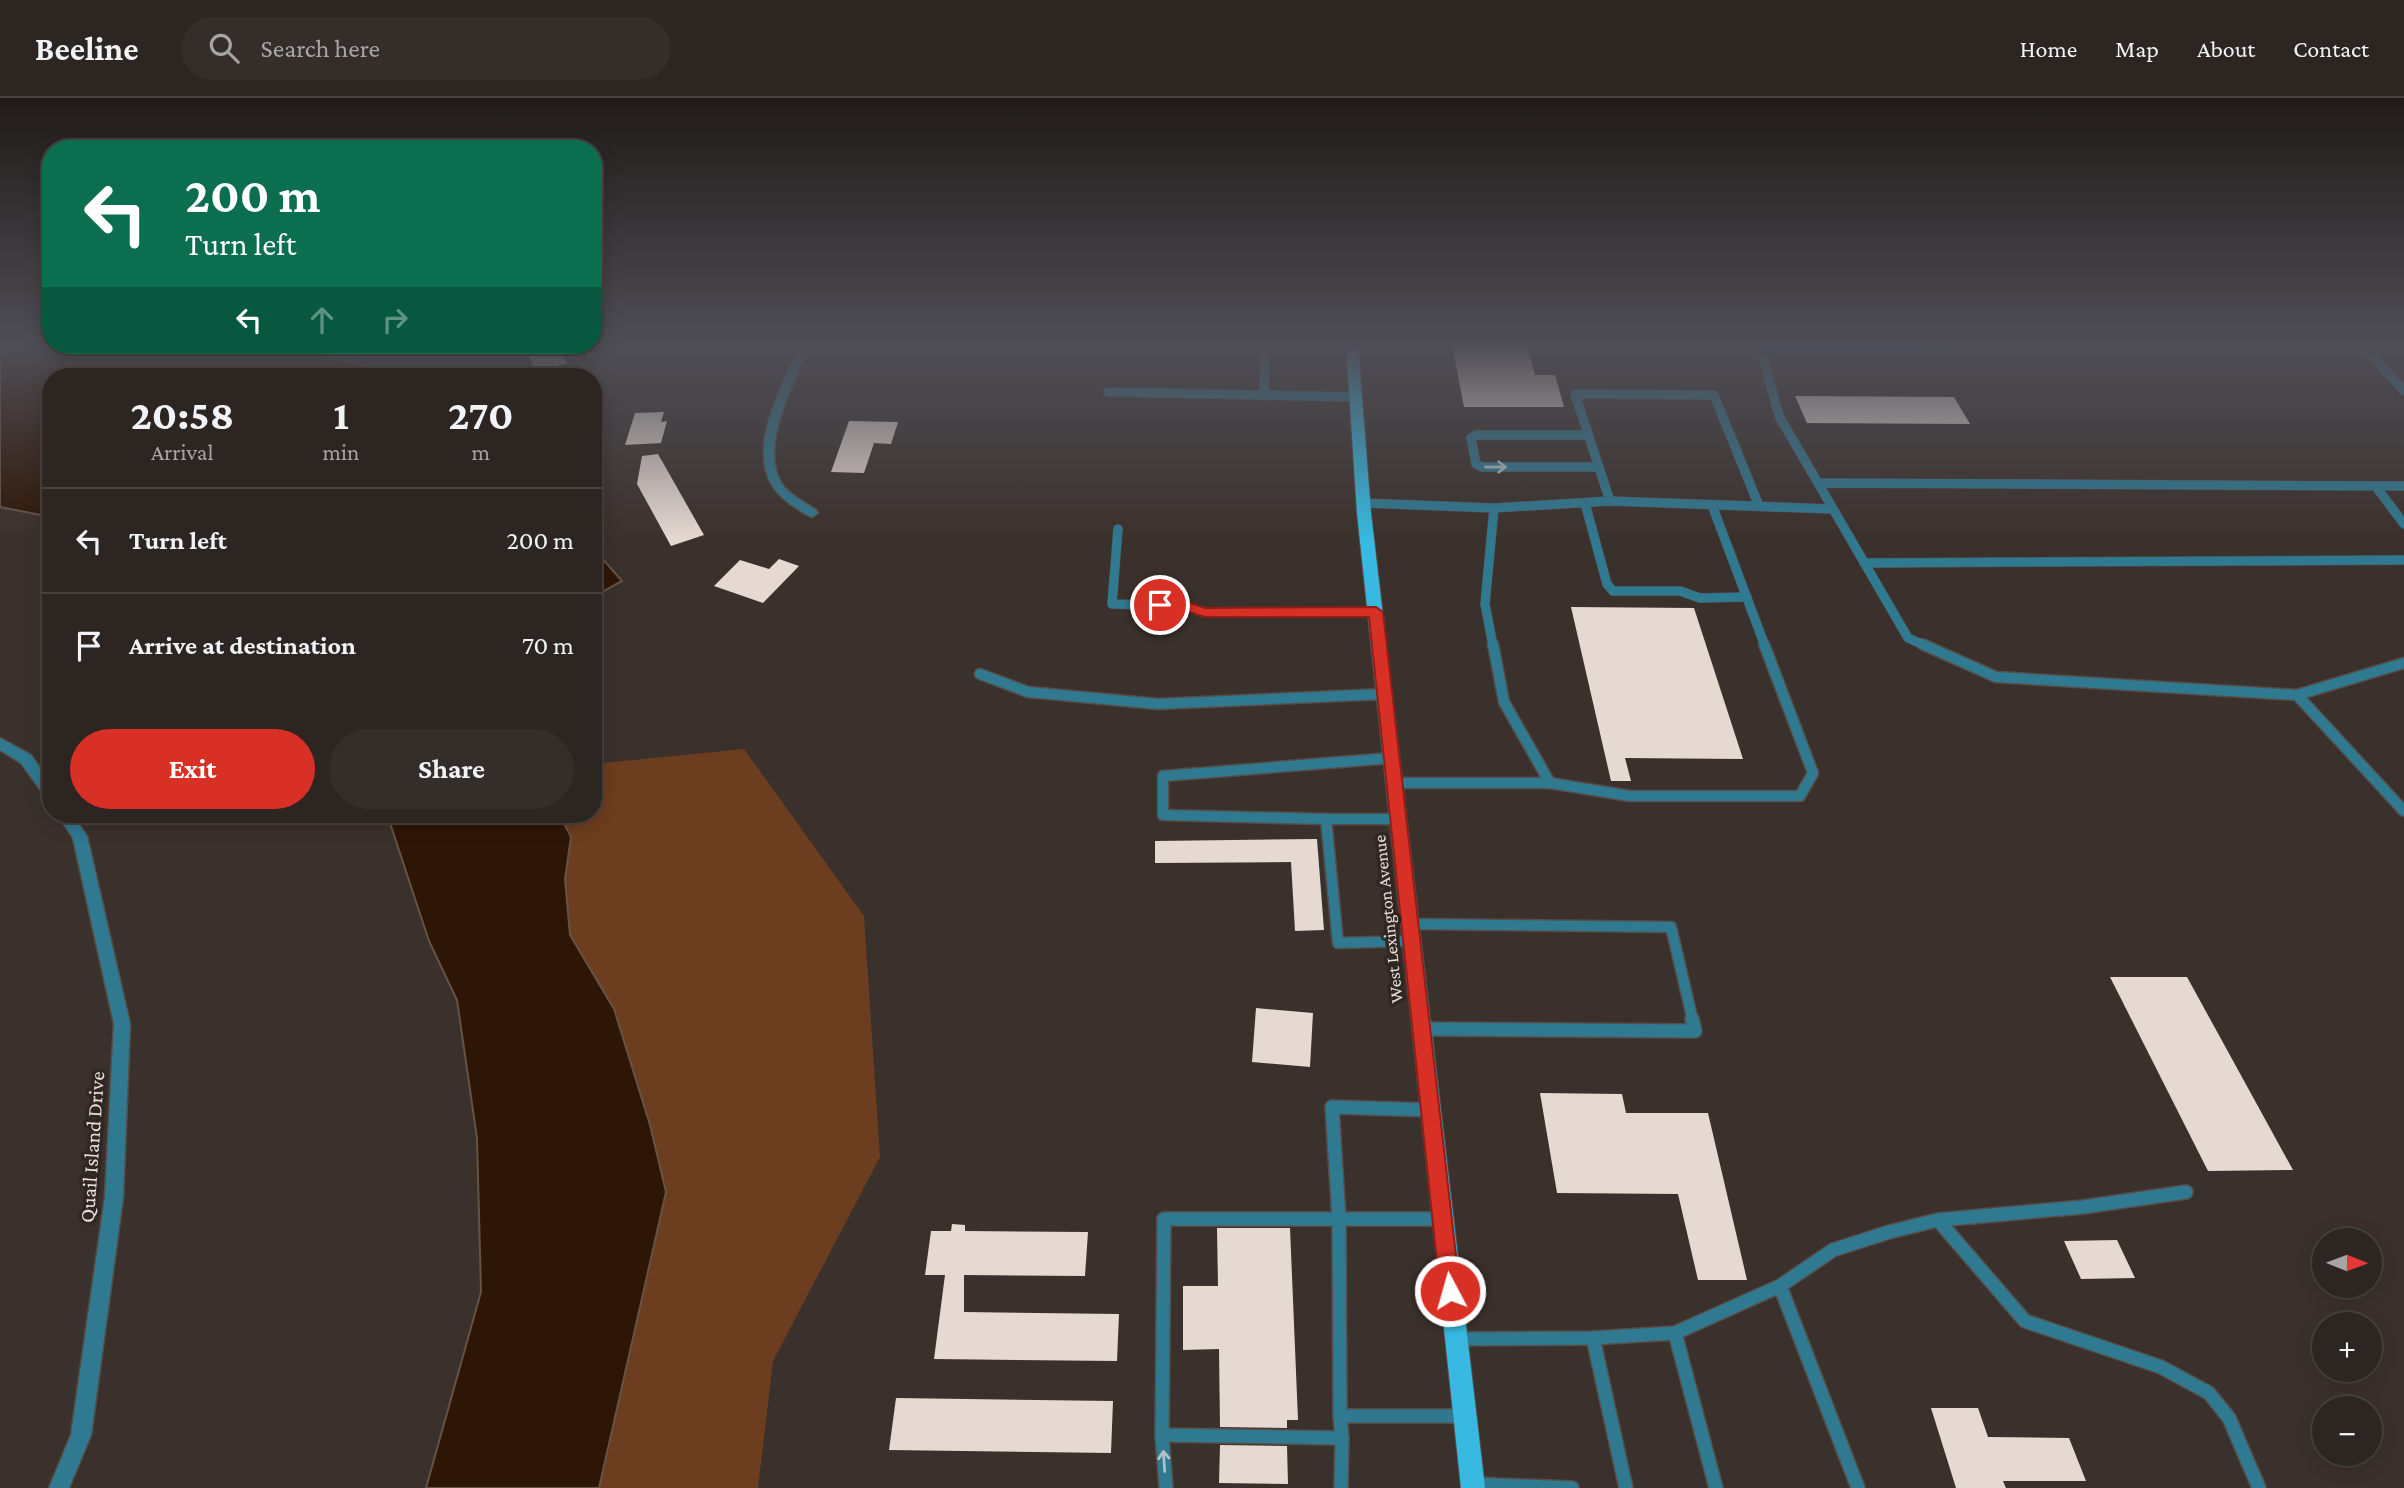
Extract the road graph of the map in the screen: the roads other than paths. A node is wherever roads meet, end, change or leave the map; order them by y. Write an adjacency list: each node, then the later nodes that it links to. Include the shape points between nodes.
1 (779, 410): 18 (street, via 767,455 778,486)
2 (1356, 410): 12 (main road, West Lexington Avenue)
3 (1580, 410): 6 (lane)
4 (1720, 410): 15 (lane)
5 (1777, 410): 8 (lane)
6 (1588, 435): 7 (lane); 7 (lane, one-way to 7, via 1471,438 1476,464 1482,467)
7 (1599, 467): 11 (lane)
8 (1818, 483): 10 (lane); 17 (lane)
9 (2404, 486): 10 (lane)
10 (2377, 488): 19 (lane)
11 (1610, 500): 13 (lane); 14 (lane)
12 (1364, 503): 16 (lane); 24 (main road, West Lexington Avenue)
13 (1585, 503): 16 (lane); 23 (lane, via 1607,584 1613,591)
14 (1712, 505): 15 (lane); 23 (lane)
15 (1759, 506): 17 (lane)
16 (1494, 508): 33 (lane, via 1485,604 1504,702)
17 (1832, 509): 22 (lane)
18 (812, 513)
19 (2404, 524)
20 (1118, 529): 24 (lane, via 1112,604 1184,606 1205,612)
21 (2404, 560): 22 (lane)
22 (1864, 563): 28 (lane, via 1908,638 1997,677)
23 (1747, 597): 33 (lane, via 1813,772 1800,796 1630,796)
24 (1376, 612): 27 (main road, West Lexington Avenue)
25 (2404, 663): 28 (lane)
26 (980, 674): 27 (lane, via 1028,692 1158,704)
27 (1385, 694): 30 (main road, West Lexington Avenue)
28 (2297, 695): 34 (lane)
29 (0, 743): 31 (street, via 26,759)
30 (1392, 758): 32 (main road, West Lexington Avenue); 35 (lane, via 1163,776 1163,815)
31 (42, 781)
32 (1394, 783): 33 (lane); 36 (main road, West Lexington Avenue)
33 (1550, 783)
34 (2404, 811)
35 (1326, 818): 36 (lane); 38 (lane, via 1338,943)
36 (1399, 819): 38 (main road, West Lexington Avenue)
37 (71, 823): 54 (street, Quail Island Drive, via 80,836 122,1024 112,1210 80,1435)
38 (1411, 932): 39 (main road, West Lexington Avenue); 39 (lane, via 1671,926 1695,1031)
39 (1422, 1029): 40 (main road, West Lexington Avenue)
40 (1430, 1110): 42 (lane, via 1332,1107); 43 (main road, West Lexington Avenue)
41 (2186, 1192): 44 (lane)
42 (1339, 1219): 43 (lane); 49 (lane); 51 (lane, via 1164,1219)
43 (1443, 1219): 48 (main road, West Lexington Avenue)
44 (1938, 1220): 45 (lane, via 1833,1250); 61 (lane, via 2025,1321 2148,1361 2199,1388 2223,1407)
45 (1780, 1286): 46 (lane); 60 (lane)
46 (1675, 1333): 47 (lane); 59 (lane)
47 (1593, 1338): 48 (lane); 58 (lane)
48 (1455, 1339): 50 (main road, West Lexington Avenue)
49 (1340, 1416): 50 (lane); 52 (lane)
50 (1464, 1416): 53 (main road, West Lexington Avenue)
51 (1162, 1434): 52 (lane); 55 (lane, one-way to 51)
52 (1342, 1438): 56 (lane)
53 (1473, 1486): 57 (lane)
54 (59, 1488)
55 (1166, 1488)
56 (1341, 1488)
57 (1572, 1488)
58 (1626, 1488)
59 (1716, 1488)
60 (1858, 1488)
61 (2259, 1488)

